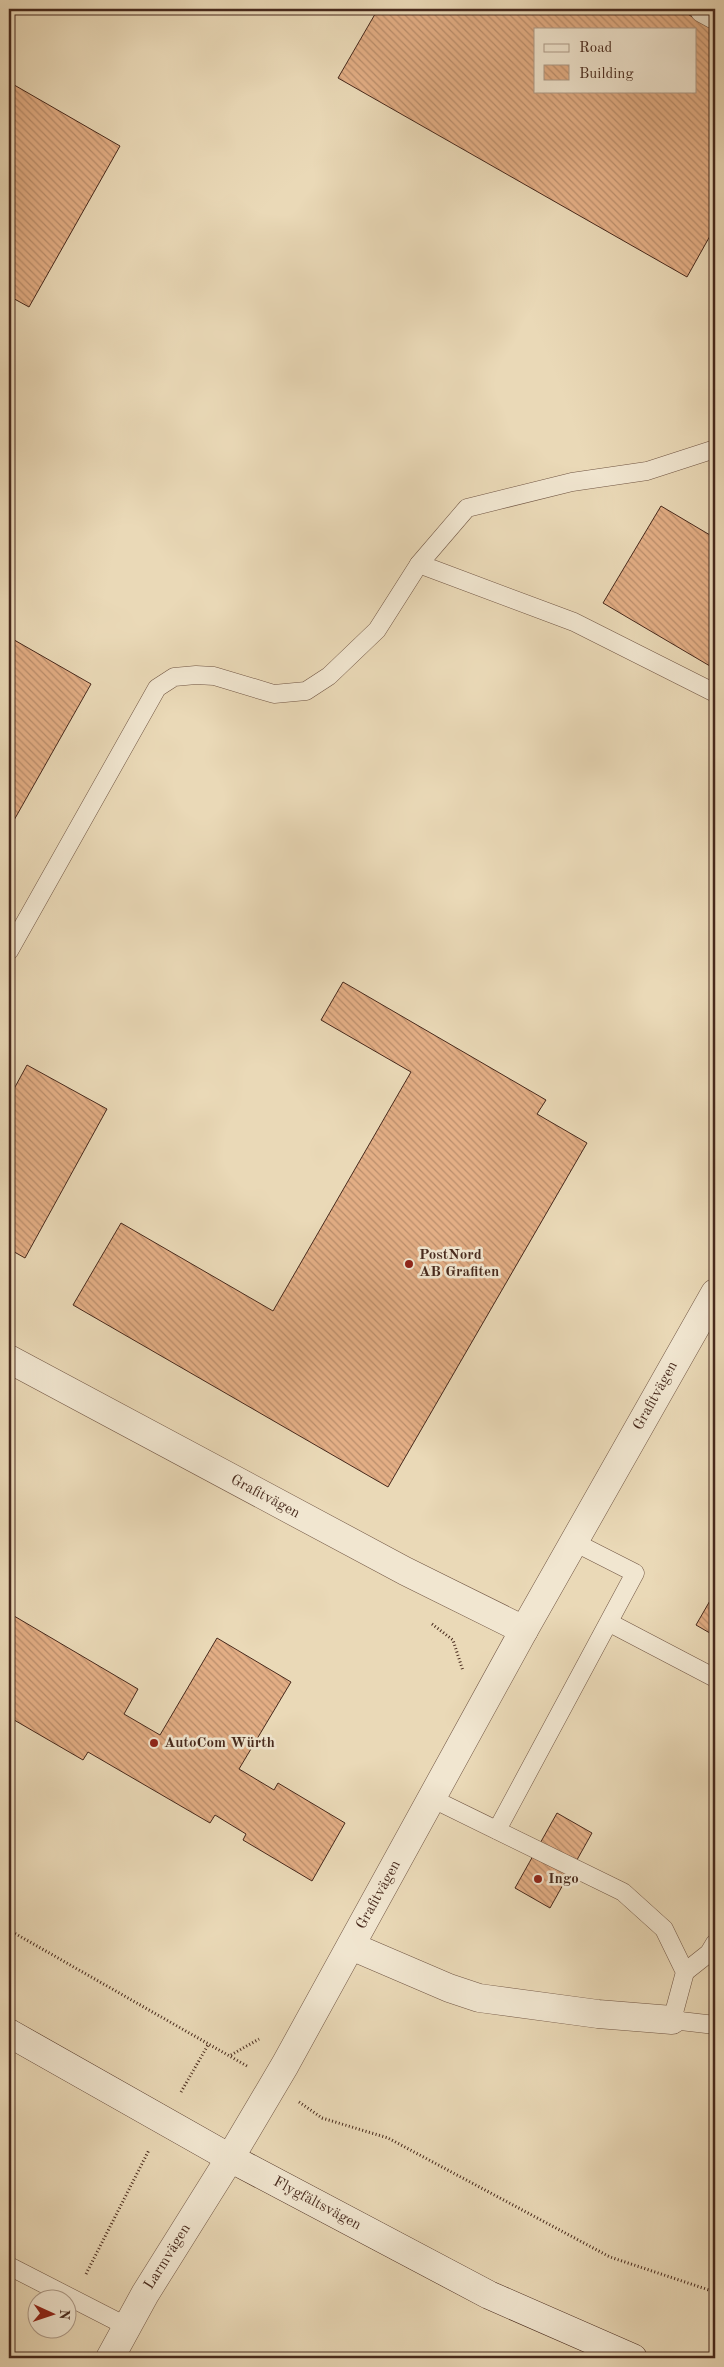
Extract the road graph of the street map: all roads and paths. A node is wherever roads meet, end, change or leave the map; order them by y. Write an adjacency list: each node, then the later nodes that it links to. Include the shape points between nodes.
1 (704, 9): 2 (street)
2 (715, 15)
3 (715, 449): 4 (lane, via 647,471 572,482 466,508)
4 (419, 564): 5 (lane, via 574,622); 6 (lane, via 377,630 330,676 306,691 274,694 214,676 196,675 174,677 157,688)
5 (715, 692)
6 (9, 951)
7 (715, 1293): 9 (street, Grafitvägen)
8 (9, 1359): 12 (street, Grafitvägen, via 405,1571)
9 (574, 1542): 11 (lane, via 635,1573); 12 (street, Grafitvägen)
10 (425, 1618): 13 (path, via 453,1640)
11 (610, 1623): 14 (lane); 16 (lane)
12 (524, 1630): 15 (street, Grafitvägen)
13 (464, 1674)
14 (715, 1678)
15 (433, 1799): 16 (lane); 19 (street, Grafitvägen)
16 (497, 1830): 20 (lane, via 623,1892 664,1929)
17 (9, 1930): 25 (path)
18 (715, 1943): 20 (lane, via 709,1953)
19 (351, 1946): 21 (street, via 479,1998 569,2011); 27 (street, Grafitvägen)
20 (685, 1972): 21 (lane)
21 (672, 2020): 22 (lane)
22 (715, 2025)
23 (9, 2034): 28 (street, Flygfältsvägen)
24 (266, 2034): 26 (path, via 255,2044)
25 (208, 2045): 26 (path); 28 (path)
26 (231, 2055): 27 (path)
27 (274, 2084): 29 (street, Grafitvägen); 33 (path, via 322,2118 388,2138 610,2257)
28 (164, 2121): 29 (street, Flygfältsvägen); 32 (path)
29 (230, 2158): 35 (street, Larmvägen); 37 (street, Flygfältsvägen, via 490,2295)
30 (9, 2266): 31 (lane)
31 (56, 2290)
32 (78, 2291)
33 (715, 2292)
34 (78, 2301): 35 (lane)
35 (128, 2327): 36 (street, Larmvägen)
36 (110, 2358)
37 (633, 2358)

